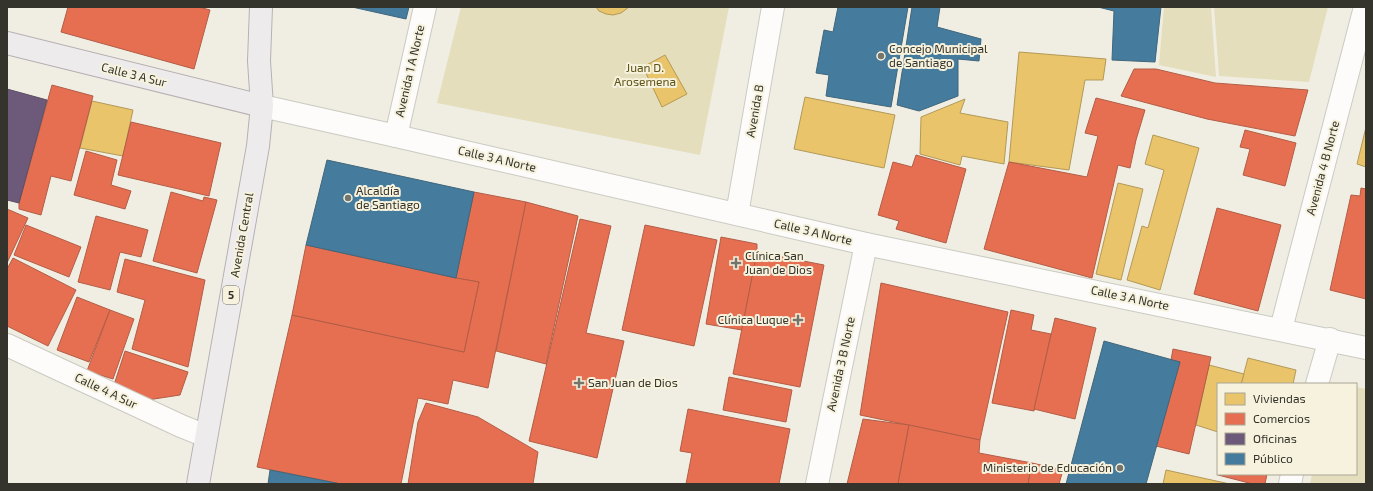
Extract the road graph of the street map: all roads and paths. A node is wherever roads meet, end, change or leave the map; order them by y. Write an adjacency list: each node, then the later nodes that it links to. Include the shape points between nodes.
1 (260, 7): 7 (main road, Avenida Central / 5, via 259,61)
2 (425, 7): 8 (street, Avenida 1 A Norte)
3 (773, 7): 10 (street, Avenida B)
4 (1365, 7): 12 (street, Avenida 4 B Norte)
5 (7, 43): 6 (main road, Calle 3 A Sur)
6 (236, 100): 7 (main road, Calle 3 A Sur); 9 (main road, via 248,111 256,124)
7 (262, 106): 8 (street, Calle 3 A Norte); 9 (main road, Avenida Central / 5)
8 (396, 136): 10 (street, Calle 3 A Norte)
9 (259, 139): 17 (main road, Avenida Central / 5)
10 (737, 214): 11 (street, Calle 3 A Norte)
11 (866, 244): 12 (street, Calle 3 A Norte); 19 (street, Avenida 3 B Norte)
12 (1281, 329): 13 (street, Calle 3 A Norte)
13 (1330, 339): 15 (street, Calle 3 A Norte); 16 (street)
14 (7, 345): 17 (street, Calle 4 A Sur)
15 (1366, 348)
16 (1317, 383)
17 (206, 436): 18 (main road, Avenida Central / 5)
18 (198, 484)
19 (817, 484)

